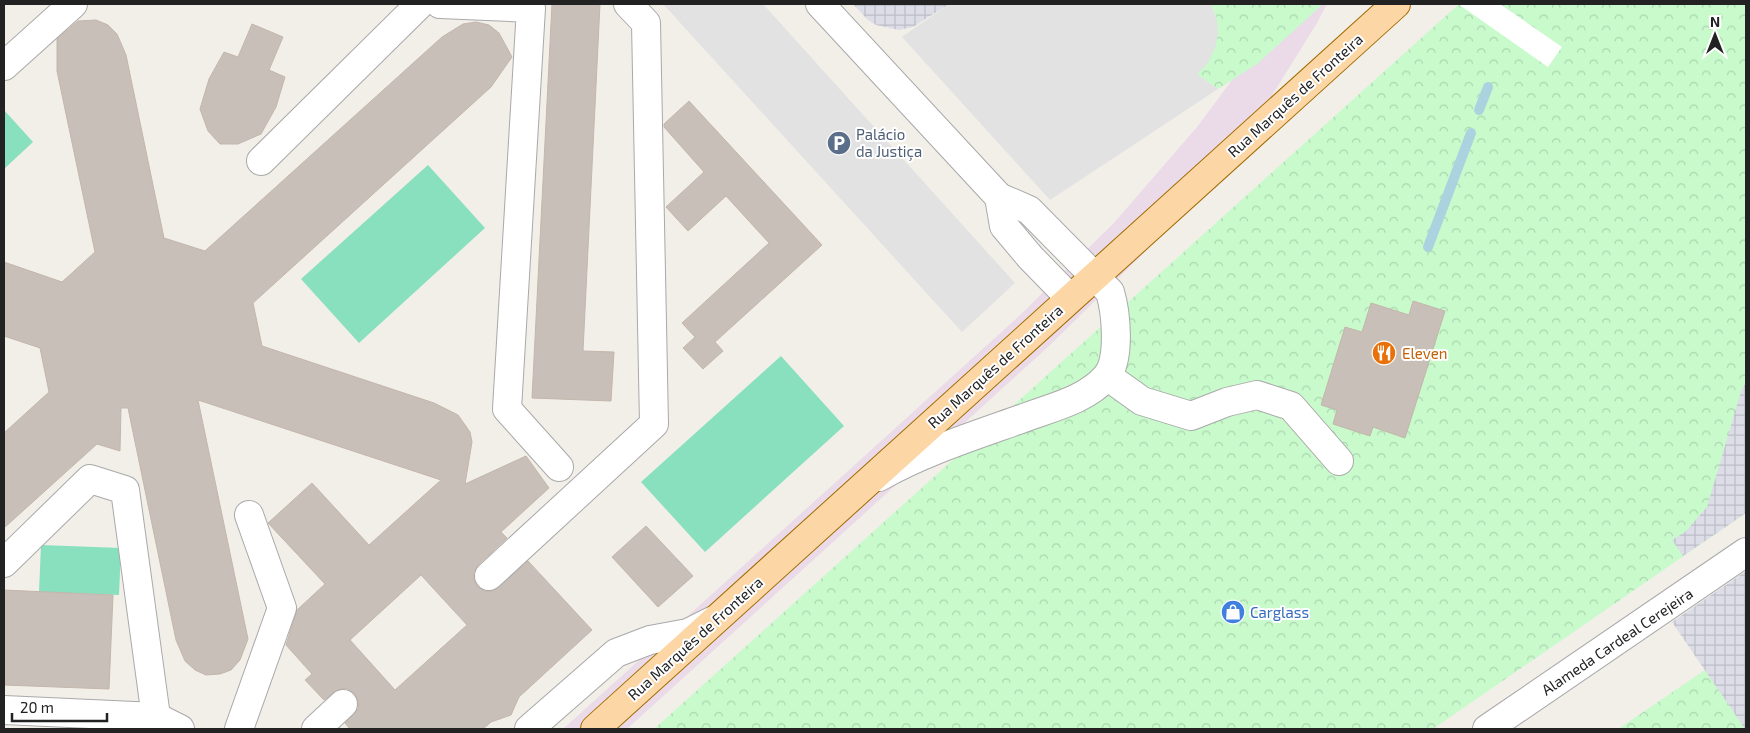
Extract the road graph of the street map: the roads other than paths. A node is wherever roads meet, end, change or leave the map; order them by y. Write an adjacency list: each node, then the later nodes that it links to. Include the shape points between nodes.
1 (74, 4): 7 (street)
2 (420, 4): 8 (street)
3 (440, 4): 14 (street, via 531,8 507,409)
4 (628, 4): 19 (street, via 646,23 654,424)
5 (820, 4): 9 (street)
6 (1396, 4): 10 (main road, Rua Marquês de Fronteira)
7 (4, 66)
8 (261, 160)
9 (999, 197): 10 (street, via 1029,210); 11 (street, via 1004,226)
10 (1094, 276): 11 (main road, Rua Marquês de Fronteira); 12 (street, via 1110,292 1115,308 1116,349)
11 (1070, 298): 15 (main road, Rua Marquês de Fronteira)
12 (1107, 376): 13 (street, via 1142,402 1191,416 1257,395 1291,406); 15 (street, via 1085,395 936,450 881,476)
13 (1339, 461)
14 (559, 467)
15 (853, 495): 20 (main road, Rua Marquês de Fronteira)
16 (249, 515): 27 (street, via 282,608)
17 (1746, 552): 29 (street, Alameda Cardeal Cerejeira)
18 (4, 563): 23 (street, via 90,479 125,490)
19 (489, 576)
20 (719, 616): 24 (street, via 698,629 650,640 616,654); 25 (main road, Rua Marquês de Fronteira)
21 (344, 704): 28 (street)
22 (4, 710): 23 (street)
23 (156, 717): 26 (street)
24 (533, 726)
25 (596, 728)
26 (180, 729)
27 (239, 729)
28 (316, 729)
29 (1487, 729)

